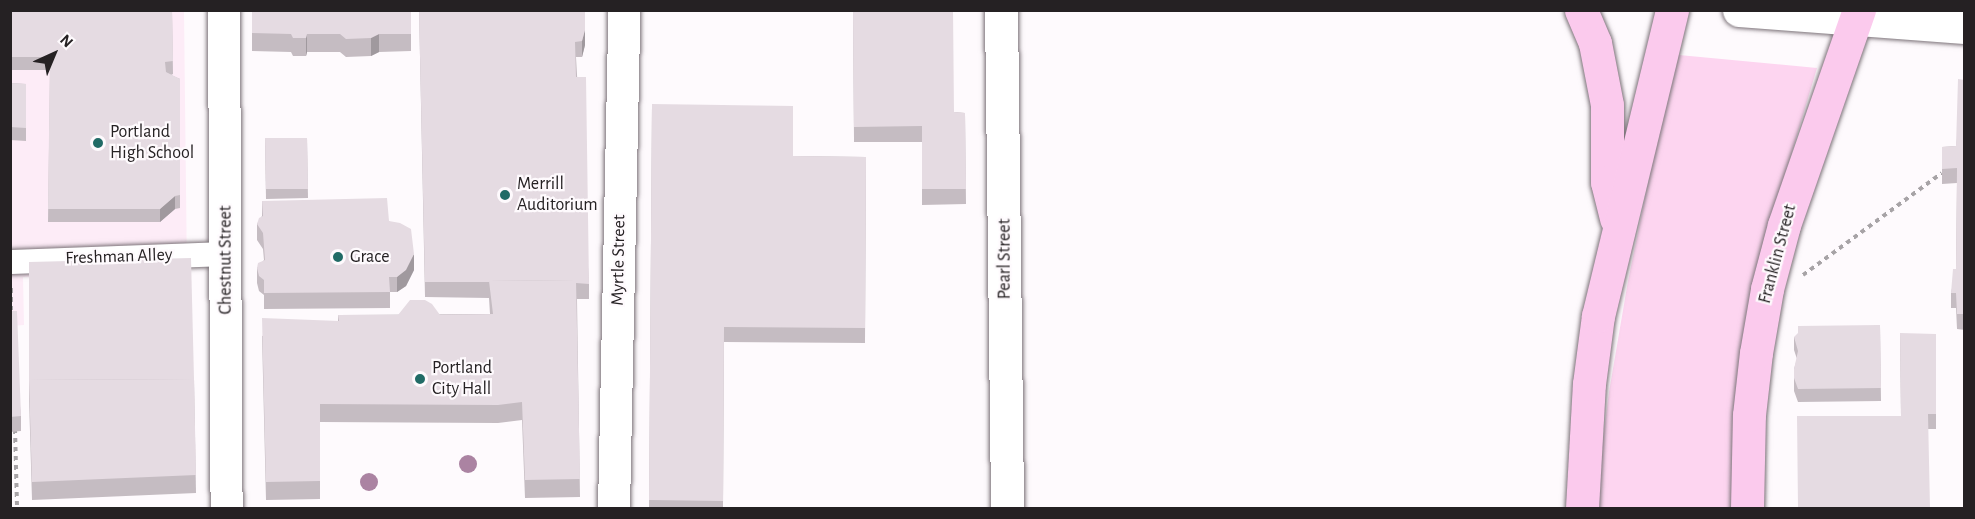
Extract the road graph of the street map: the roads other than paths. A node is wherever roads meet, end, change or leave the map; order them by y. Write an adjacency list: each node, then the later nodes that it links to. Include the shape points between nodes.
1 (224, 10): 10 (street, Chestnut Street)
2 (624, 10): 13 (street, Myrtle Street)
3 (1001, 10): 14 (street, Pearl Street)
4 (1581, 10): 9 (main road, via 1595,43 1607,105 1606,182)
5 (1672, 10): 9 (main road)
6 (1739, 10): 7 (street)
7 (1858, 15): 8 (street); 16 (main road, Franklin Street, via 1784,225 1767,289 1749,416)
8 (1965, 27)
9 (1618, 227): 15 (main road, via 1592,362)
10 (227, 254): 11 (street, Freshman Alley); 12 (street, Chestnut Street)
11 (10, 262)
12 (227, 508)
13 (615, 508)
14 (1007, 508)
15 (1582, 508)
16 (1747, 508)

